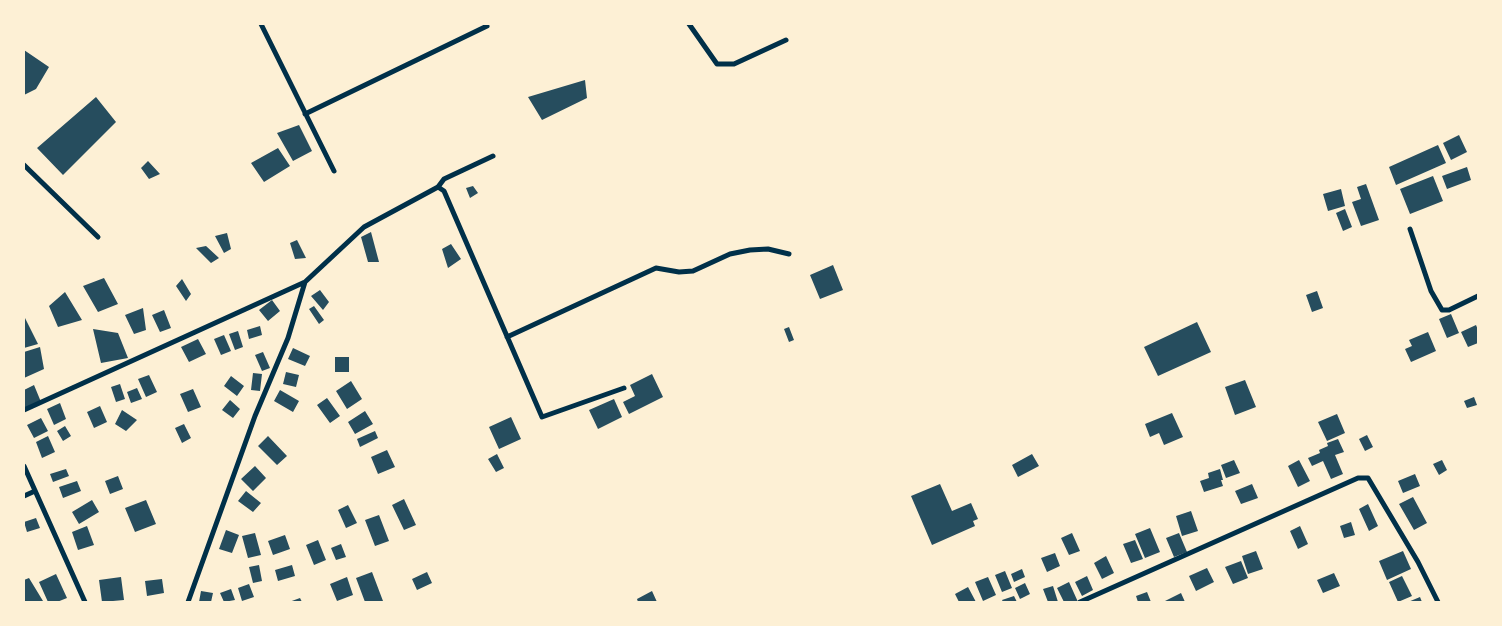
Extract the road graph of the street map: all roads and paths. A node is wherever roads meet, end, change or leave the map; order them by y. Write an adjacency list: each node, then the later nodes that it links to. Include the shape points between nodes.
1 (261, 24): 5 (street)
2 (689, 24): 4 (street, via 717,64 734,64)
3 (488, 25): 5 (street)
4 (786, 40)
5 (305, 114): 8 (street)
6 (493, 156): 9 (street, via 444,179)
7 (24, 165): 11 (street)
8 (334, 171)
9 (438, 187): 13 (street, via 364,227); 15 (street, via 444,192)
10 (1410, 229): 14 (street, via 1431,291 1442,310 1449,310)
11 (98, 237)
12 (790, 254): 15 (street, via 768,249 750,250 730,254 693,271 656,268)
13 (305, 282): 17 (street); 22 (street, via 288,338 255,416)
14 (1478, 296)
15 (507, 337): 16 (street, via 542,417)
16 (624, 388)
17 (24, 410)
18 (24, 466): 19 (street)
19 (35, 491): 20 (street); 21 (street)
20 (24, 496)
21 (85, 602)
22 (188, 602)
23 (1080, 602): 24 (street, via 1358,478 1368,478)
24 (1438, 602)

